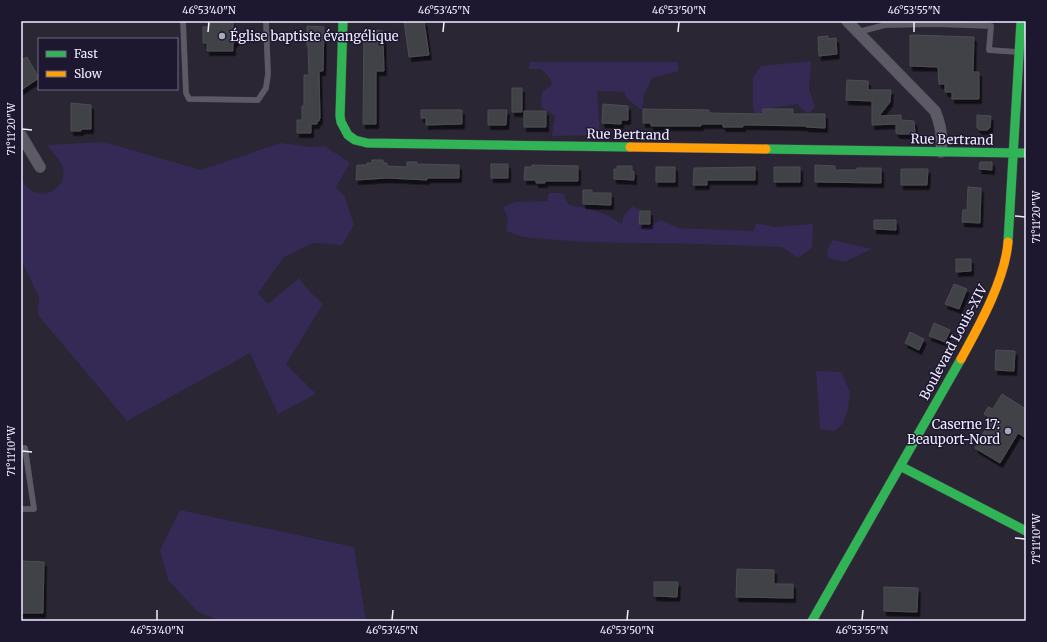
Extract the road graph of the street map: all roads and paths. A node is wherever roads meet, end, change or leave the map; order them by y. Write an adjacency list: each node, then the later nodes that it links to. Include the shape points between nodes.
1 (184, 21): 2 (lane, via 186,93 189,99 258,100 266,88 268,74)
2 (266, 21)
3 (342, 21): 9 (street, Rue Bertrand, via 340,116 342,129 348,137 356,141)
4 (847, 21): 6 (street)
5 (1021, 21): 7 (street, Boulevard Louis-XIV)
6 (858, 33): 7 (lane, via 885,25 991,26 989,50); 9 (street, via 935,111 942,134)
7 (1019, 52): 10 (street, Boulevard Louis-XIV, via 1019,89)
8 (21, 135): 12 (street)
9 (941, 152): 10 (street, Rue Bertrand)
10 (1013, 153): 11 (street, Rue Bertrand); 14 (street, Boulevard Louis-XIV, via 1008,245 999,281 977,330)
11 (1026, 153)
12 (40, 168)
13 (21, 448): 15 (lane, via 25,448 34,509)
14 (900, 466): 16 (street); 17 (street, Boulevard Louis-XIV)
15 (21, 509)
16 (1026, 532)
17 (812, 621)

